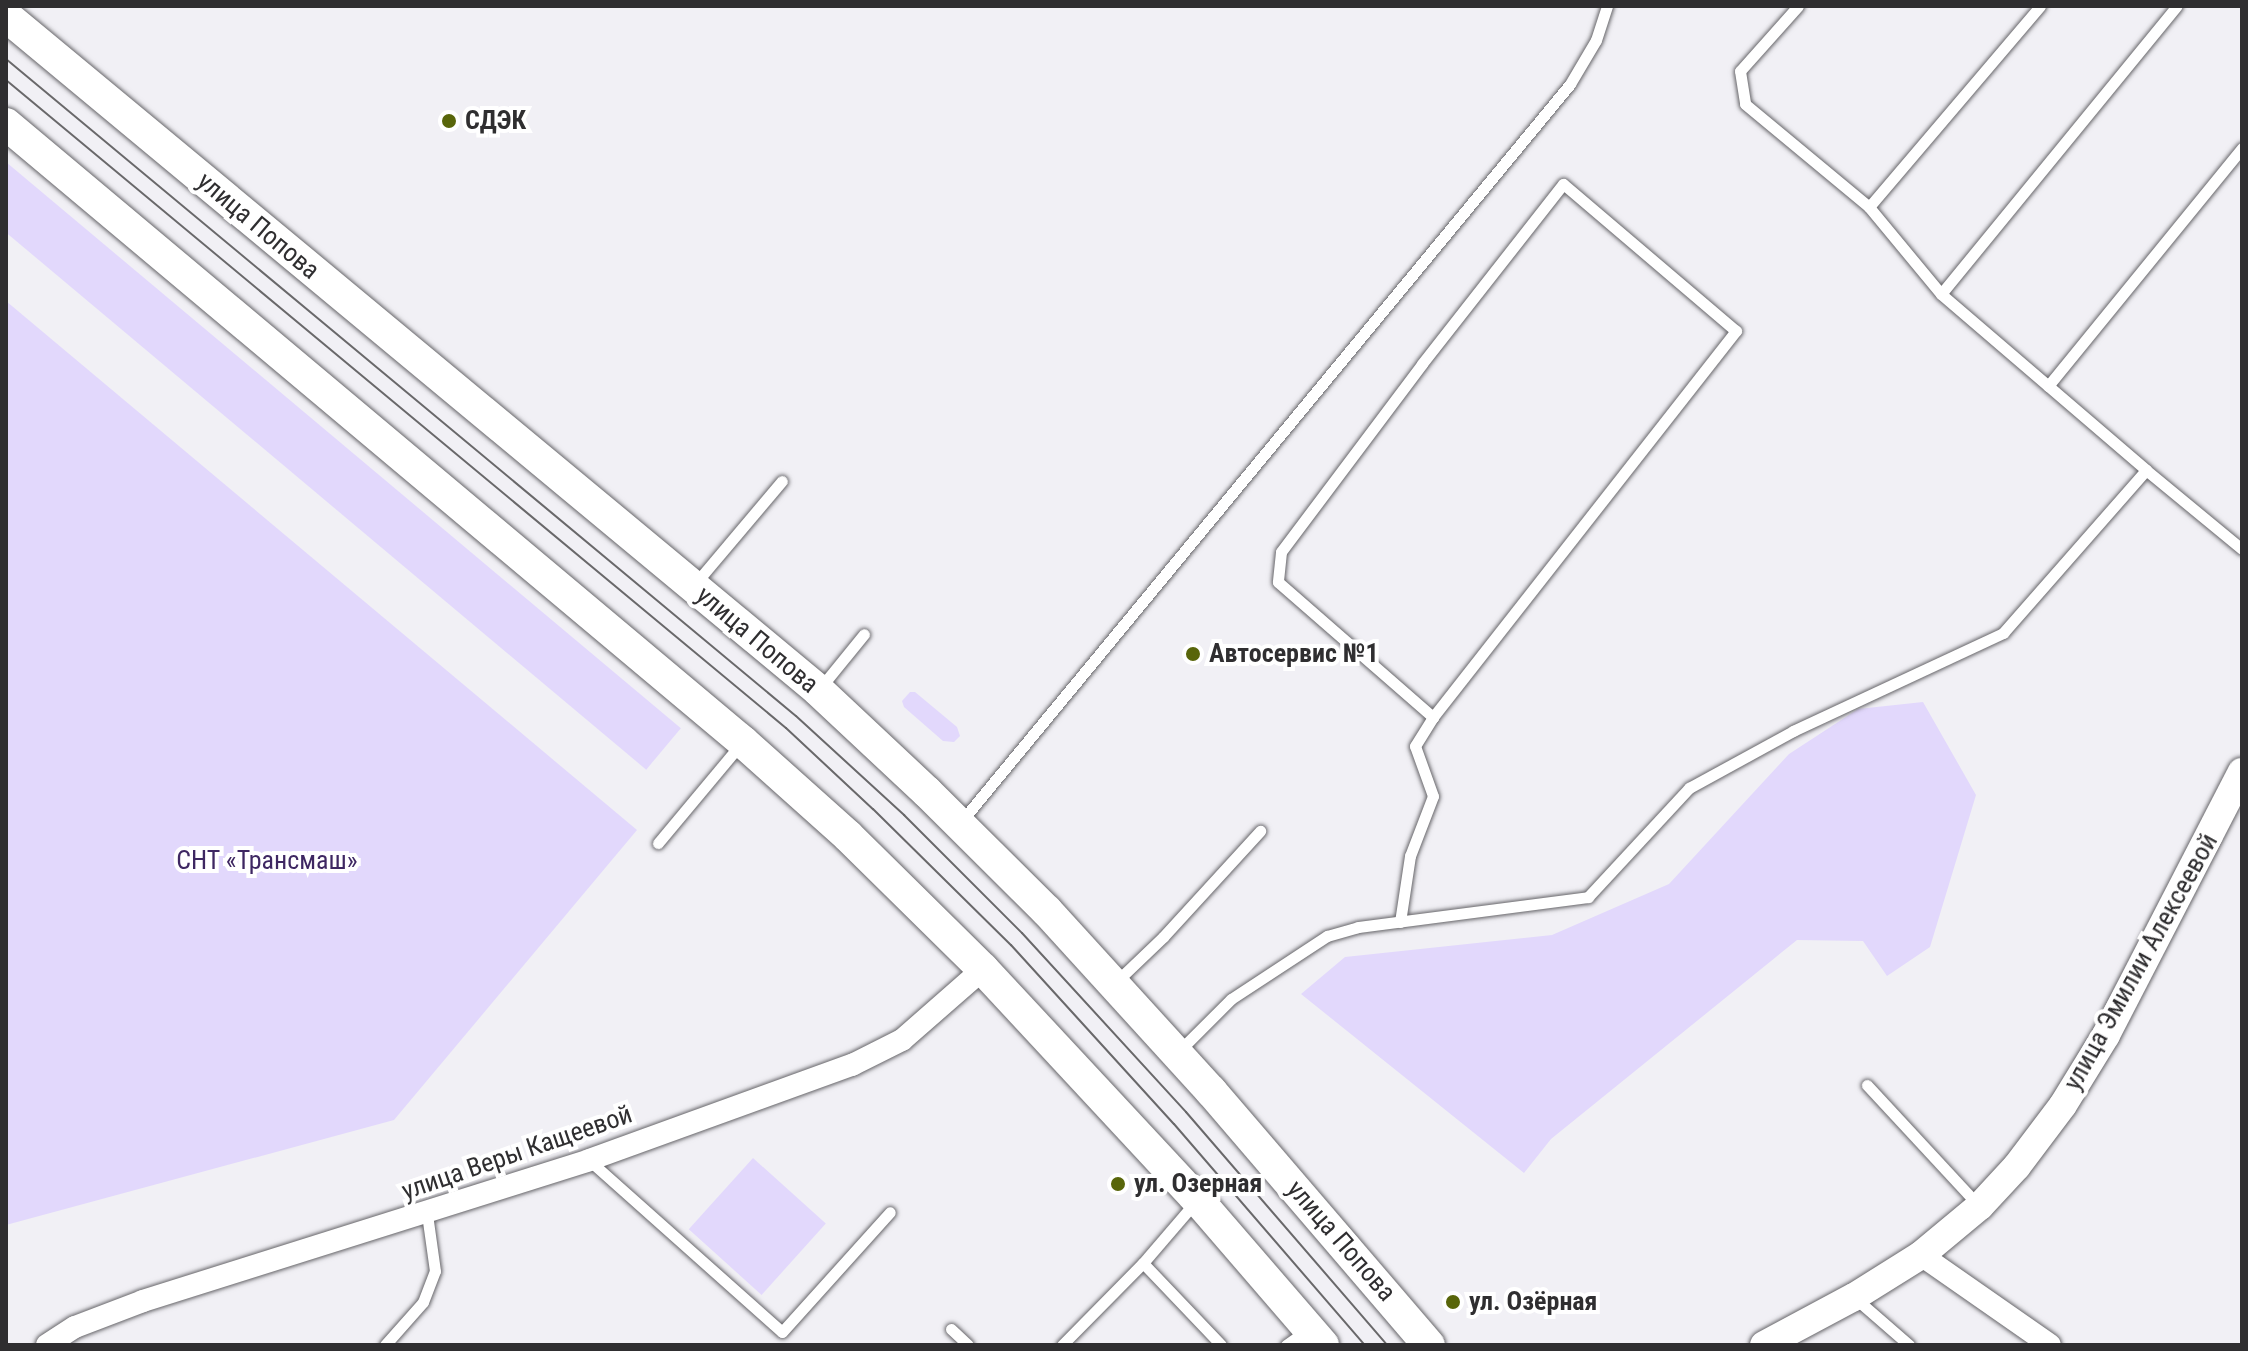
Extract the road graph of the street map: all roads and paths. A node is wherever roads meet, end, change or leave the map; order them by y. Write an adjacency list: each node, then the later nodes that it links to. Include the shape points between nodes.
1 (1607, 6): 21 (lane, via 1596,40 1570,84)
2 (1798, 6): 8 (lane, via 1740,71 1745,104)
3 (2040, 6): 8 (lane)
4 (2177, 6): 9 (lane)
5 (6, 16): 14 (main road, улица Попова)
6 (6, 124): 18 (main road)
7 (2242, 148): 10 (lane)
8 (1869, 207): 9 (lane)
9 (1941, 294): 10 (lane)
10 (2048, 386): 11 (lane)
11 (2146, 470): 13 (lane); 24 (lane, via 2003,633 1793,731 1689,788 1588,897)
12 (782, 481): 14 (lane)
13 (2242, 549)
14 (692, 587): 16 (main road, улица Попова)
15 (864, 634): 16 (lane)
16 (818, 690): 21 (main road, улица Попова)
17 (1433, 717): 17 (lane, via 1736,331 1563,184 1281,552 1278,582); 24 (lane, via 1415,746 1433,796 1410,856)
18 (743, 742): 23 (lane); 25 (main road)
19 (2242, 772): 20 (street, улица Эмилии Алексеевой)
20 (2236, 803): 31 (street, улица Эмилии Алексеевой, via 2063,1105)
21 (960, 824): 26 (main road, улица Попова)
22 (1260, 831): 26 (lane)
23 (658, 843)
24 (1400, 922): 27 (lane, via 1327,936 1231,999)
25 (983, 969): 29 (street, улица Веры Кащеевой, via 902,1040 852,1065); 30 (main road)
26 (1114, 984): 27 (main road, улица Попова)
27 (1177, 1053): 44 (main road, улица Попова)
28 (1867, 1085): 31 (lane)
29 (589, 1160): 32 (lane, via 782,1332); 33 (street, улица Веры Кащеевой)
30 (1197, 1199): 35 (lane); 38 (main road)
31 (1980, 1206): 34 (street, улица Эмилии Алексеевой)
32 (890, 1212)
33 (427, 1214): 39 (street, улица Веры Кащеевой, via 143,1301 75,1327); 40 (lane, via 435,1271 423,1302)
34 (1921, 1255): 36 (street, улица Эмилии Алексеевой); 47 (street)
35 (1143, 1263): 42 (lane); 43 (lane)
36 (1854, 1297): 45 (street, улица Эмилии Алексеевой); 46 (lane)
37 (951, 1329): 41 (lane)
38 (1306, 1340)
39 (47, 1345)
40 (385, 1345)
41 (968, 1345)
42 (1062, 1345)
43 (1221, 1345)
44 (1429, 1345)
45 (1764, 1345)
46 (1909, 1345)
47 (2050, 1345)

